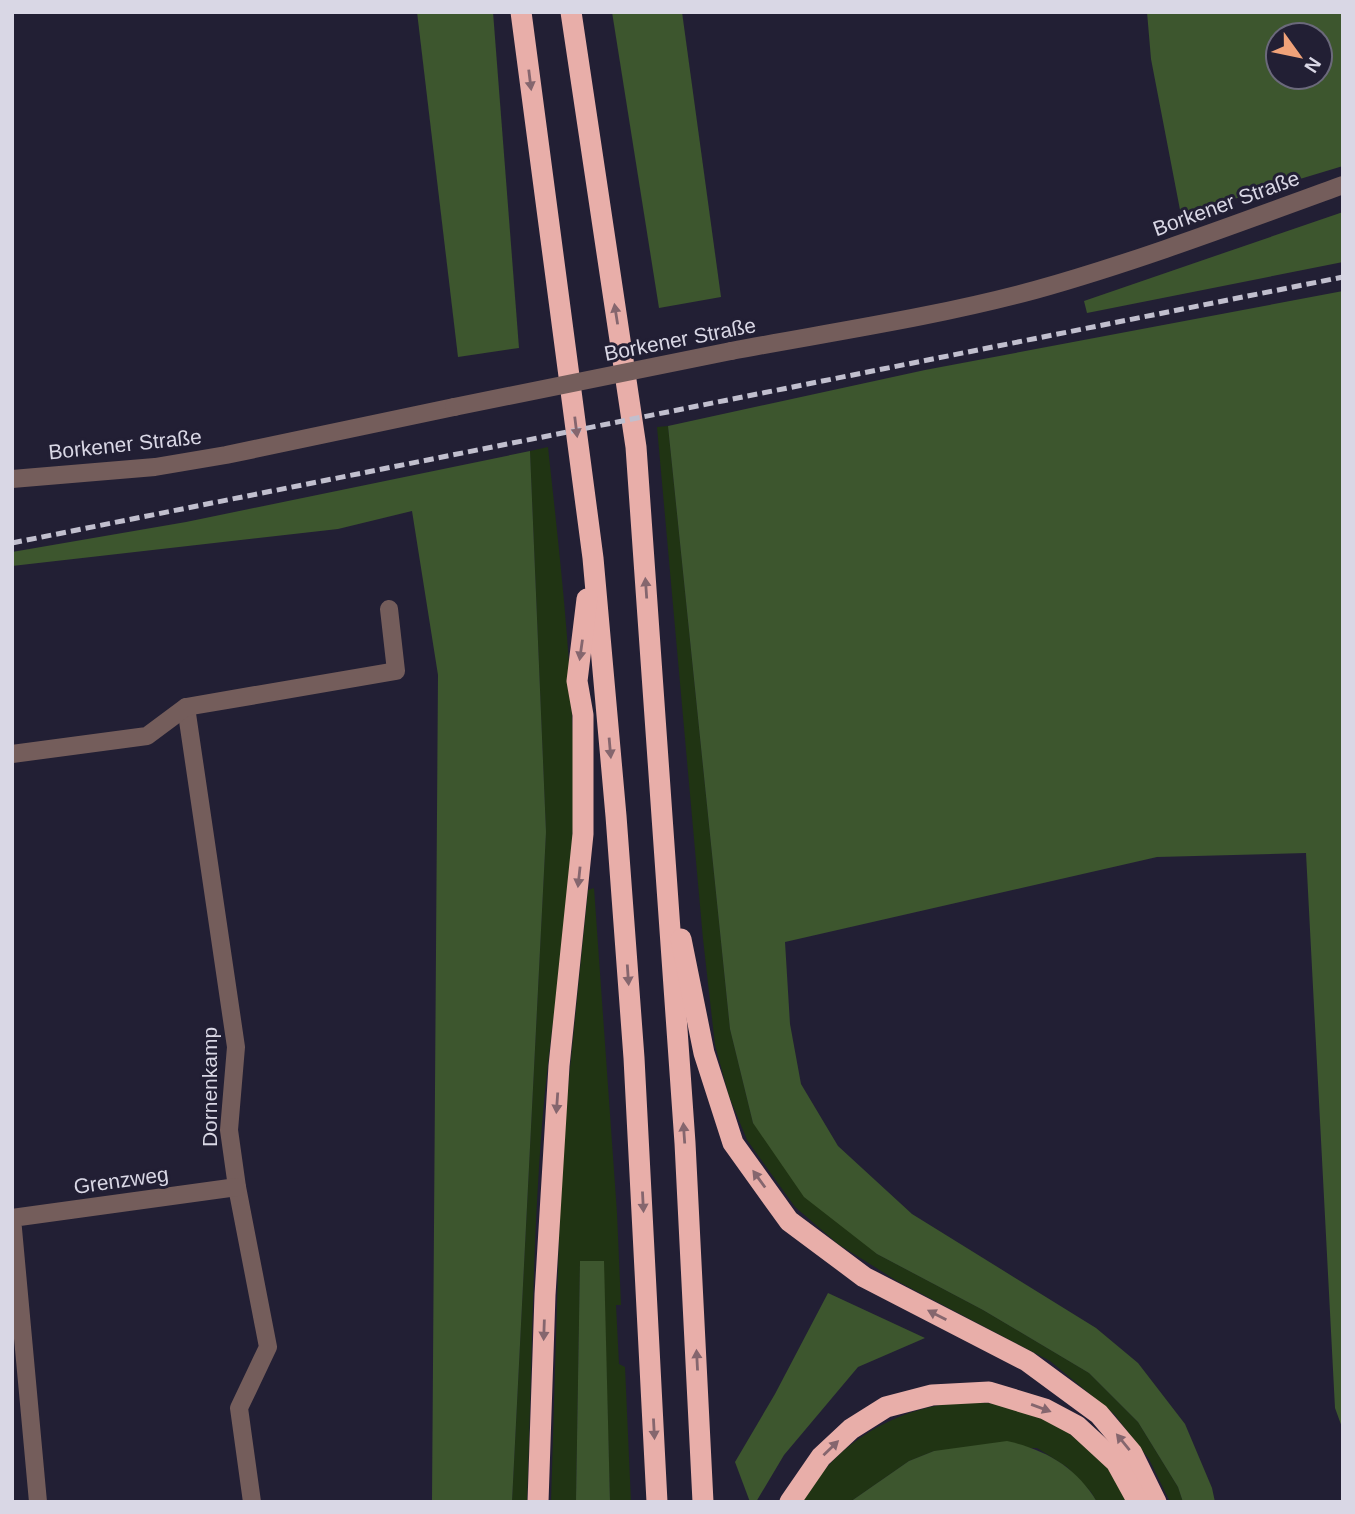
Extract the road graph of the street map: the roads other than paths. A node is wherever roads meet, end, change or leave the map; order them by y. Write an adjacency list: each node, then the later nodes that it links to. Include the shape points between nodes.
1 (521, 12): 5 (highway, one-way to 5)
2 (571, 12): 9 (highway, one-way to 2, via 636,447)
3 (1343, 185): 4 (street, Borkener Straße, bridge, via 1135,260 934,313 190,461)
4 (12, 479)
5 (593, 558): 14 (highway, one-way to 14, via 577,681 583,715 583,834 559,1066); 15 (highway, one-way to 15, via 634,1058)
6 (389, 610): 7 (street, via 396,671)
7 (186, 707): 8 (street, via 146,736); 10 (street, Dornenkamp, via 236,1047 229,1130)
8 (12, 754)
9 (663, 852): 16 (highway, one-way to 9, via 686,1157); 19 (highway, one-way to 9, via 1132,1453 1099,1413 1027,1361 864,1277 789,1221 733,1143 704,1053)
10 (237, 1187): 11 (street, Grenzweg, via 12,1218); 13 (street, Dornenkamp, via 268,1347 239,1408)
11 (15, 1270): 12 (street, Grenzweg)
12 (38, 1502)
13 (252, 1502)
14 (538, 1502)
15 (657, 1502)
16 (703, 1502)
17 (790, 1502): 18 (highway, one-way to 18, via 821,1457 851,1429 886,1407 932,1395 989,1392 1045,1409 1077,1426 1116,1462)
18 (1139, 1502)
19 (1156, 1502)

